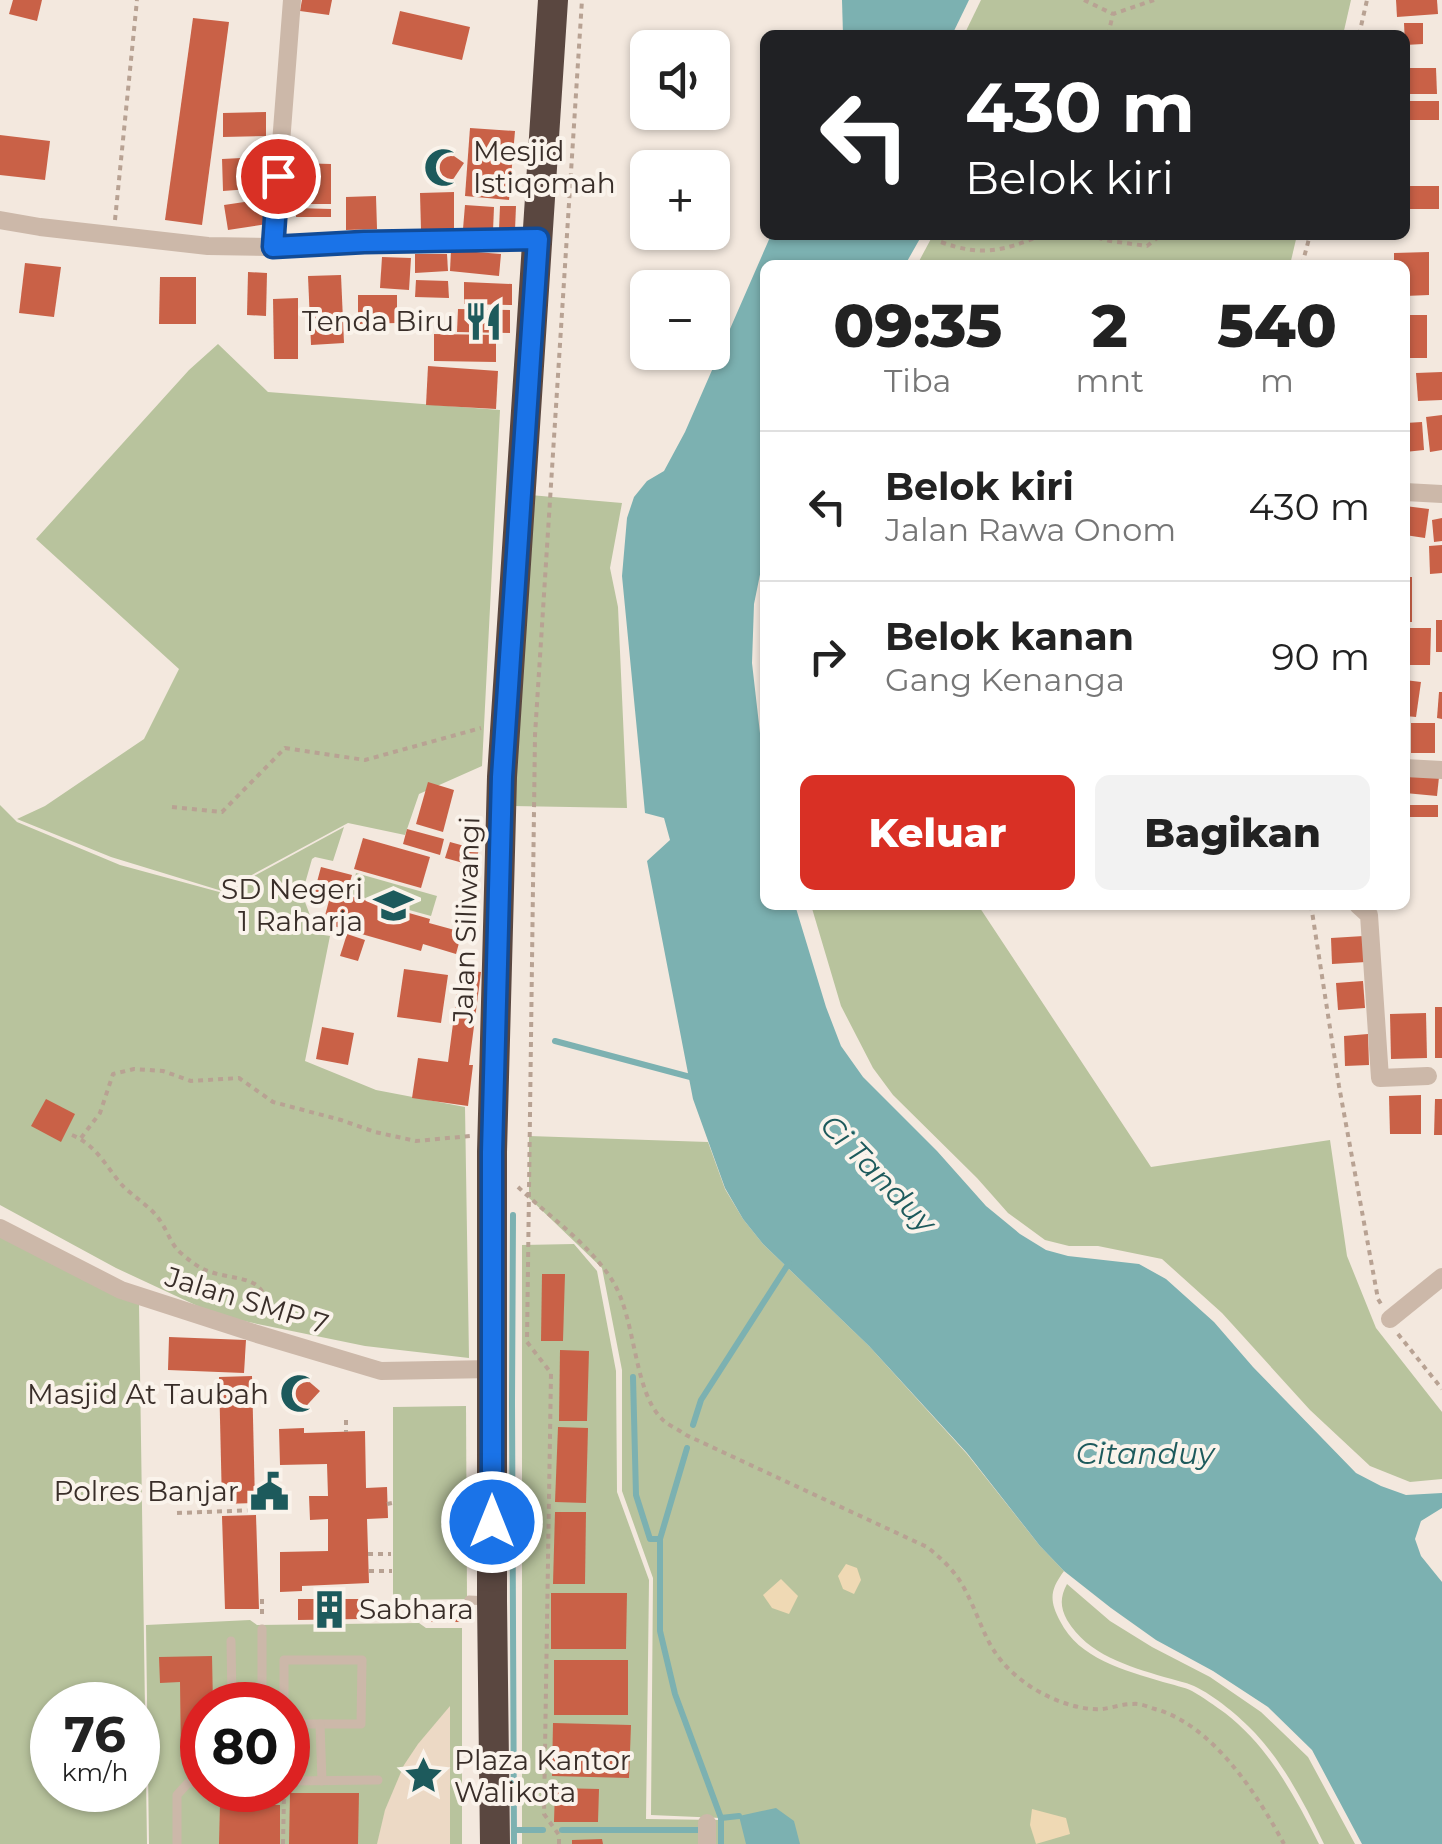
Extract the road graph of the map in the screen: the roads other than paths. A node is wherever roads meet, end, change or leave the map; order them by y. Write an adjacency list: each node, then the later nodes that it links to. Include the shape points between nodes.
1 (292, 0): 5 (street)
2 (553, 0): 4 (highway, Jalan Siliwangi)
3 (0, 220): 5 (street, via 208,246)
4 (538, 239): 5 (street); 15 (highway, Jalan Siliwangi, via 505,729)
5 (273, 247)
6 (1410, 492): 7 (street)
7 (1442, 494)
8 (1410, 768): 9 (street)
9 (1442, 770)
10 (1364, 910): 11 (street, via 1380,1078)
11 (1428, 1076)
12 (0, 1228): 15 (street, Jalan SMP 7, via 121,1290 381,1370)
13 (1442, 1277): 14 (street)
14 (1390, 1318)
15 (492, 1370): 29 (highway, Jalan Siliwangi, via 480,1601)
16 (262, 1629): 19 (lane)
17 (231, 1641): 18 (lane)
18 (232, 1682)
19 (262, 1682)
20 (284, 1682): 22 (lane, via 284,1660 362,1660 362,1724)
21 (310, 1724): 22 (lane)
22 (320, 1724): 25 (lane)
23 (378, 1780): 25 (lane)
24 (310, 1781): 25 (lane)
25 (322, 1781)
26 (180, 1792): 28 (lane)
27 (708, 1824): 30 (street)
28 (177, 1844)
29 (495, 1844)
30 (707, 1844)

